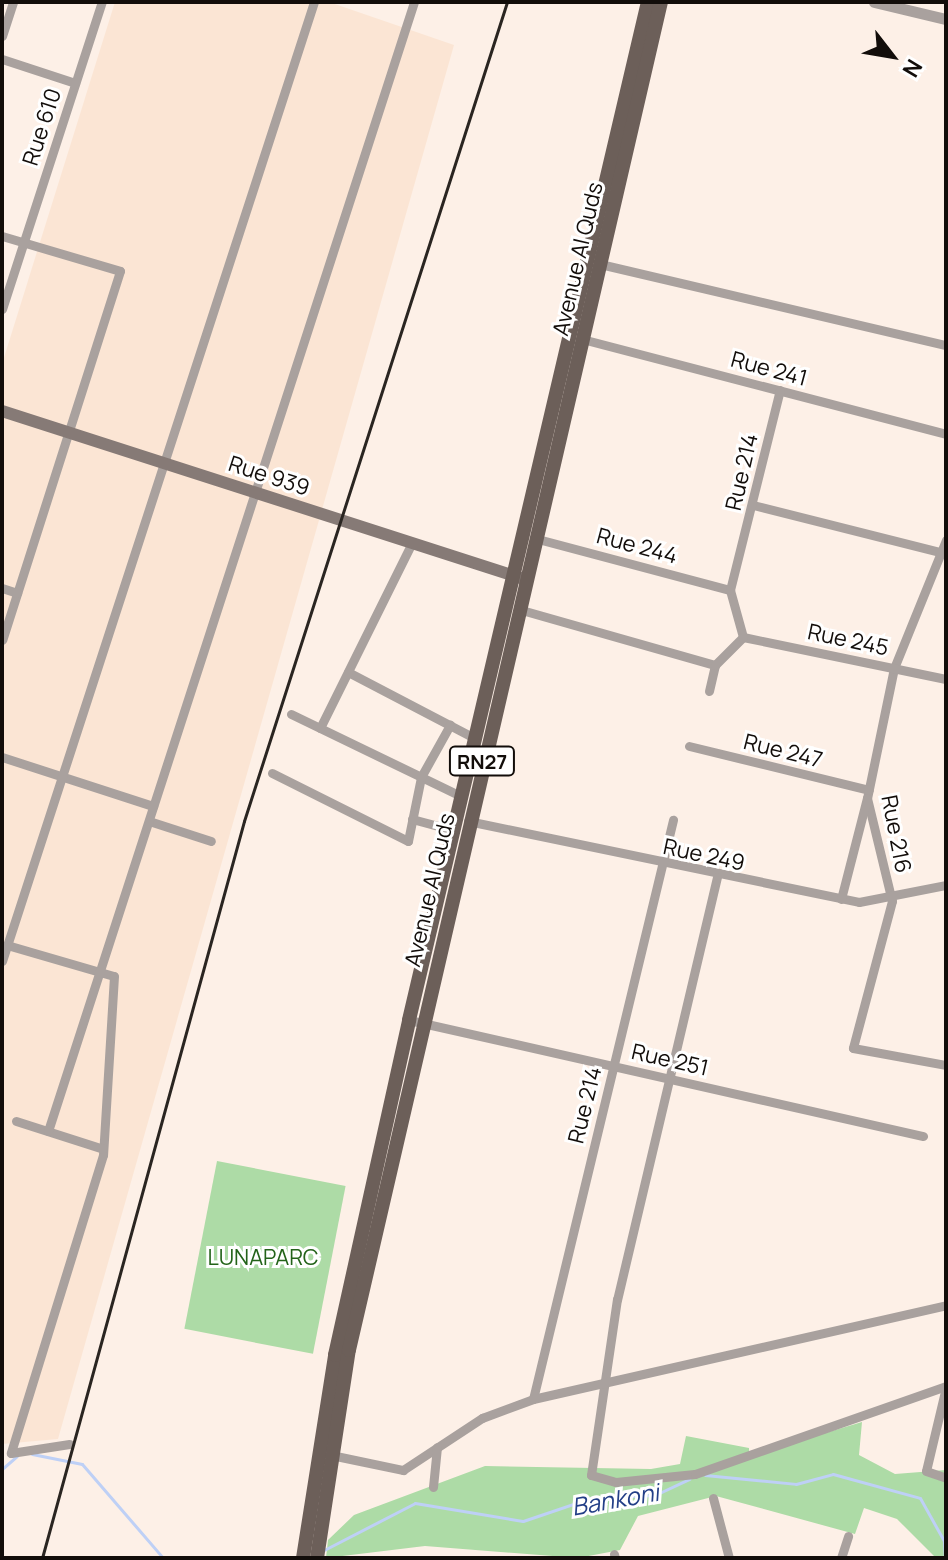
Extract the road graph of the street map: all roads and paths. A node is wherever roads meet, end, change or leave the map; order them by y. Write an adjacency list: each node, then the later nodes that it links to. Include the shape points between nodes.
1 (13, 2): 9 (street)
2 (102, 2): 11 (street, Rue 610)
3 (314, 2): 22 (street)
4 (414, 2): 23 (street)
5 (648, 2): 29 (main road, Avenue Al Quds / RN27)
6 (661, 2): 14 (main road, Avenue Al Quds / RN27)
7 (874, 2): 8 (street)
8 (946, 19)
9 (2, 36)
10 (2, 59): 11 (street)
11 (75, 83): 13 (street, Rue 610)
12 (2, 236): 13 (street)
13 (23, 244): 15 (street, Rue 610); 20 (street, via 120,271)
14 (600, 264): 16 (main road, Avenue Al Quds / RN27); 17 (street)
15 (2, 309)
16 (582, 339): 18 (street, Rue 241); 25 (main road, Avenue Al Quds / RN27)
17 (946, 345)
18 (780, 390): 21 (street, Rue 241); 24 (street, Rue 214)
19 (2, 411): 20 (main road, Rue 939)
20 (69, 432): 22 (main road, Rue 939); 32 (street)
21 (946, 434)
22 (164, 463): 23 (main road, Rue 939); 48 (street)
23 (255, 492): 27 (main road, Rue 939); 52 (street)
24 (753, 505): 28 (street); 31 (street, Rue 214)
25 (534, 538): 29 (main road, Avenue Al Quds / RN27); 31 (street, Rue 244)
26 (946, 540): 28 (street, Rue 216)
27 (412, 543): 29 (main road, Rue 939); 38 (street)
28 (940, 552): 37 (street, Rue 216)
29 (518, 577): 33 (main road, Avenue Al Quds / RN27); 44 (main road, Avenue Al Quds / RN27)
30 (2, 588): 32 (street)
31 (730, 590): 34 (street)
32 (17, 593): 35 (street)
33 (517, 608): 36 (street); 56 (main road, Avenue Al Quds / RN27)
34 (743, 637): 36 (street); 37 (street, Rue 245)
35 (2, 640)
36 (715, 665): 40 (street)
37 (894, 668): 39 (street, Rue 245); 50 (street, Rue 216)
38 (348, 672): 42 (street); 43 (street)
39 (946, 679)
40 (709, 691)
41 (291, 714): 43 (street)
42 (450, 725): 44 (street); 49 (street)
43 (320, 728): 49 (street)
44 (474, 738): 51 (main road, Avenue Al Quds / RN27)
45 (689, 746): 50 (street, Rue 247)
46 (2, 757): 48 (street)
47 (272, 773): 53 (street, via 408,841)
48 (61, 776): 52 (street); 63 (street)
49 (421, 777): 51 (street); 53 (street)
50 (868, 794): 61 (street); 62 (street, Rue 216)
51 (461, 796): 56 (main road, Avenue Al Quds / RN27)
52 (153, 806): 55 (street)
53 (412, 819): 56 (street, Rue 249)
54 (673, 820): 58 (street, Rue 214)
55 (149, 821): 57 (street); 65 (street)
56 (459, 823): 58 (street, Rue 249); 66 (main road, Avenue Al Quds / RN27)
57 (211, 841)
58 (662, 865): 59 (street, Rue 249); 68 (street, Rue 214)
59 (717, 877): 61 (street, Rue 249); 69 (street)
60 (946, 885): 62 (street, Rue 249)
61 (841, 899): 62 (street, Rue 249)
62 (892, 901): 67 (street, Rue 216, via 853,1048)
63 (7, 945): 64 (street); 65 (street)
64 (2, 961)
65 (99, 973): 71 (street); 73 (street, via 114,976)
66 (416, 1021): 68 (street, Rue 251); 80 (main road, Avenue Al Quds / RN27); 84 (main road, Avenue Al Quds / RN27, via 335,1355)
67 (946, 1065)
68 (614, 1066): 69 (street, Rue 251); 77 (street, Rue 214)
69 (670, 1079): 72 (street, Rue 251); 75 (street, via 617,1299)
70 (16, 1121): 71 (street)
71 (48, 1131): 73 (street)
72 (923, 1136)
73 (103, 1149): 78 (street, via 11,1453)
74 (946, 1305): 75 (street)
75 (608, 1385): 76 (street, via 590,1470 616,1482 695,1474); 77 (street)
76 (946, 1390): 81 (street, via 926,1471)
77 (533, 1399): 79 (street, via 482,1418)
78 (69, 1444)
79 (437, 1447): 80 (street, via 403,1470); 82 (street)
80 (331, 1455): 84 (main road, Avenue Al Quds / RN27)
81 (946, 1478)
82 (433, 1487)
83 (713, 1498): 88 (street)
84 (313, 1523): 86 (main road, Avenue Al Quds / RN27); 87 (main road, Avenue Al Quds / RN27)
85 (848, 1536): 89 (street)
86 (303, 1558)
87 (317, 1558)
88 (729, 1558)
89 (841, 1558)

